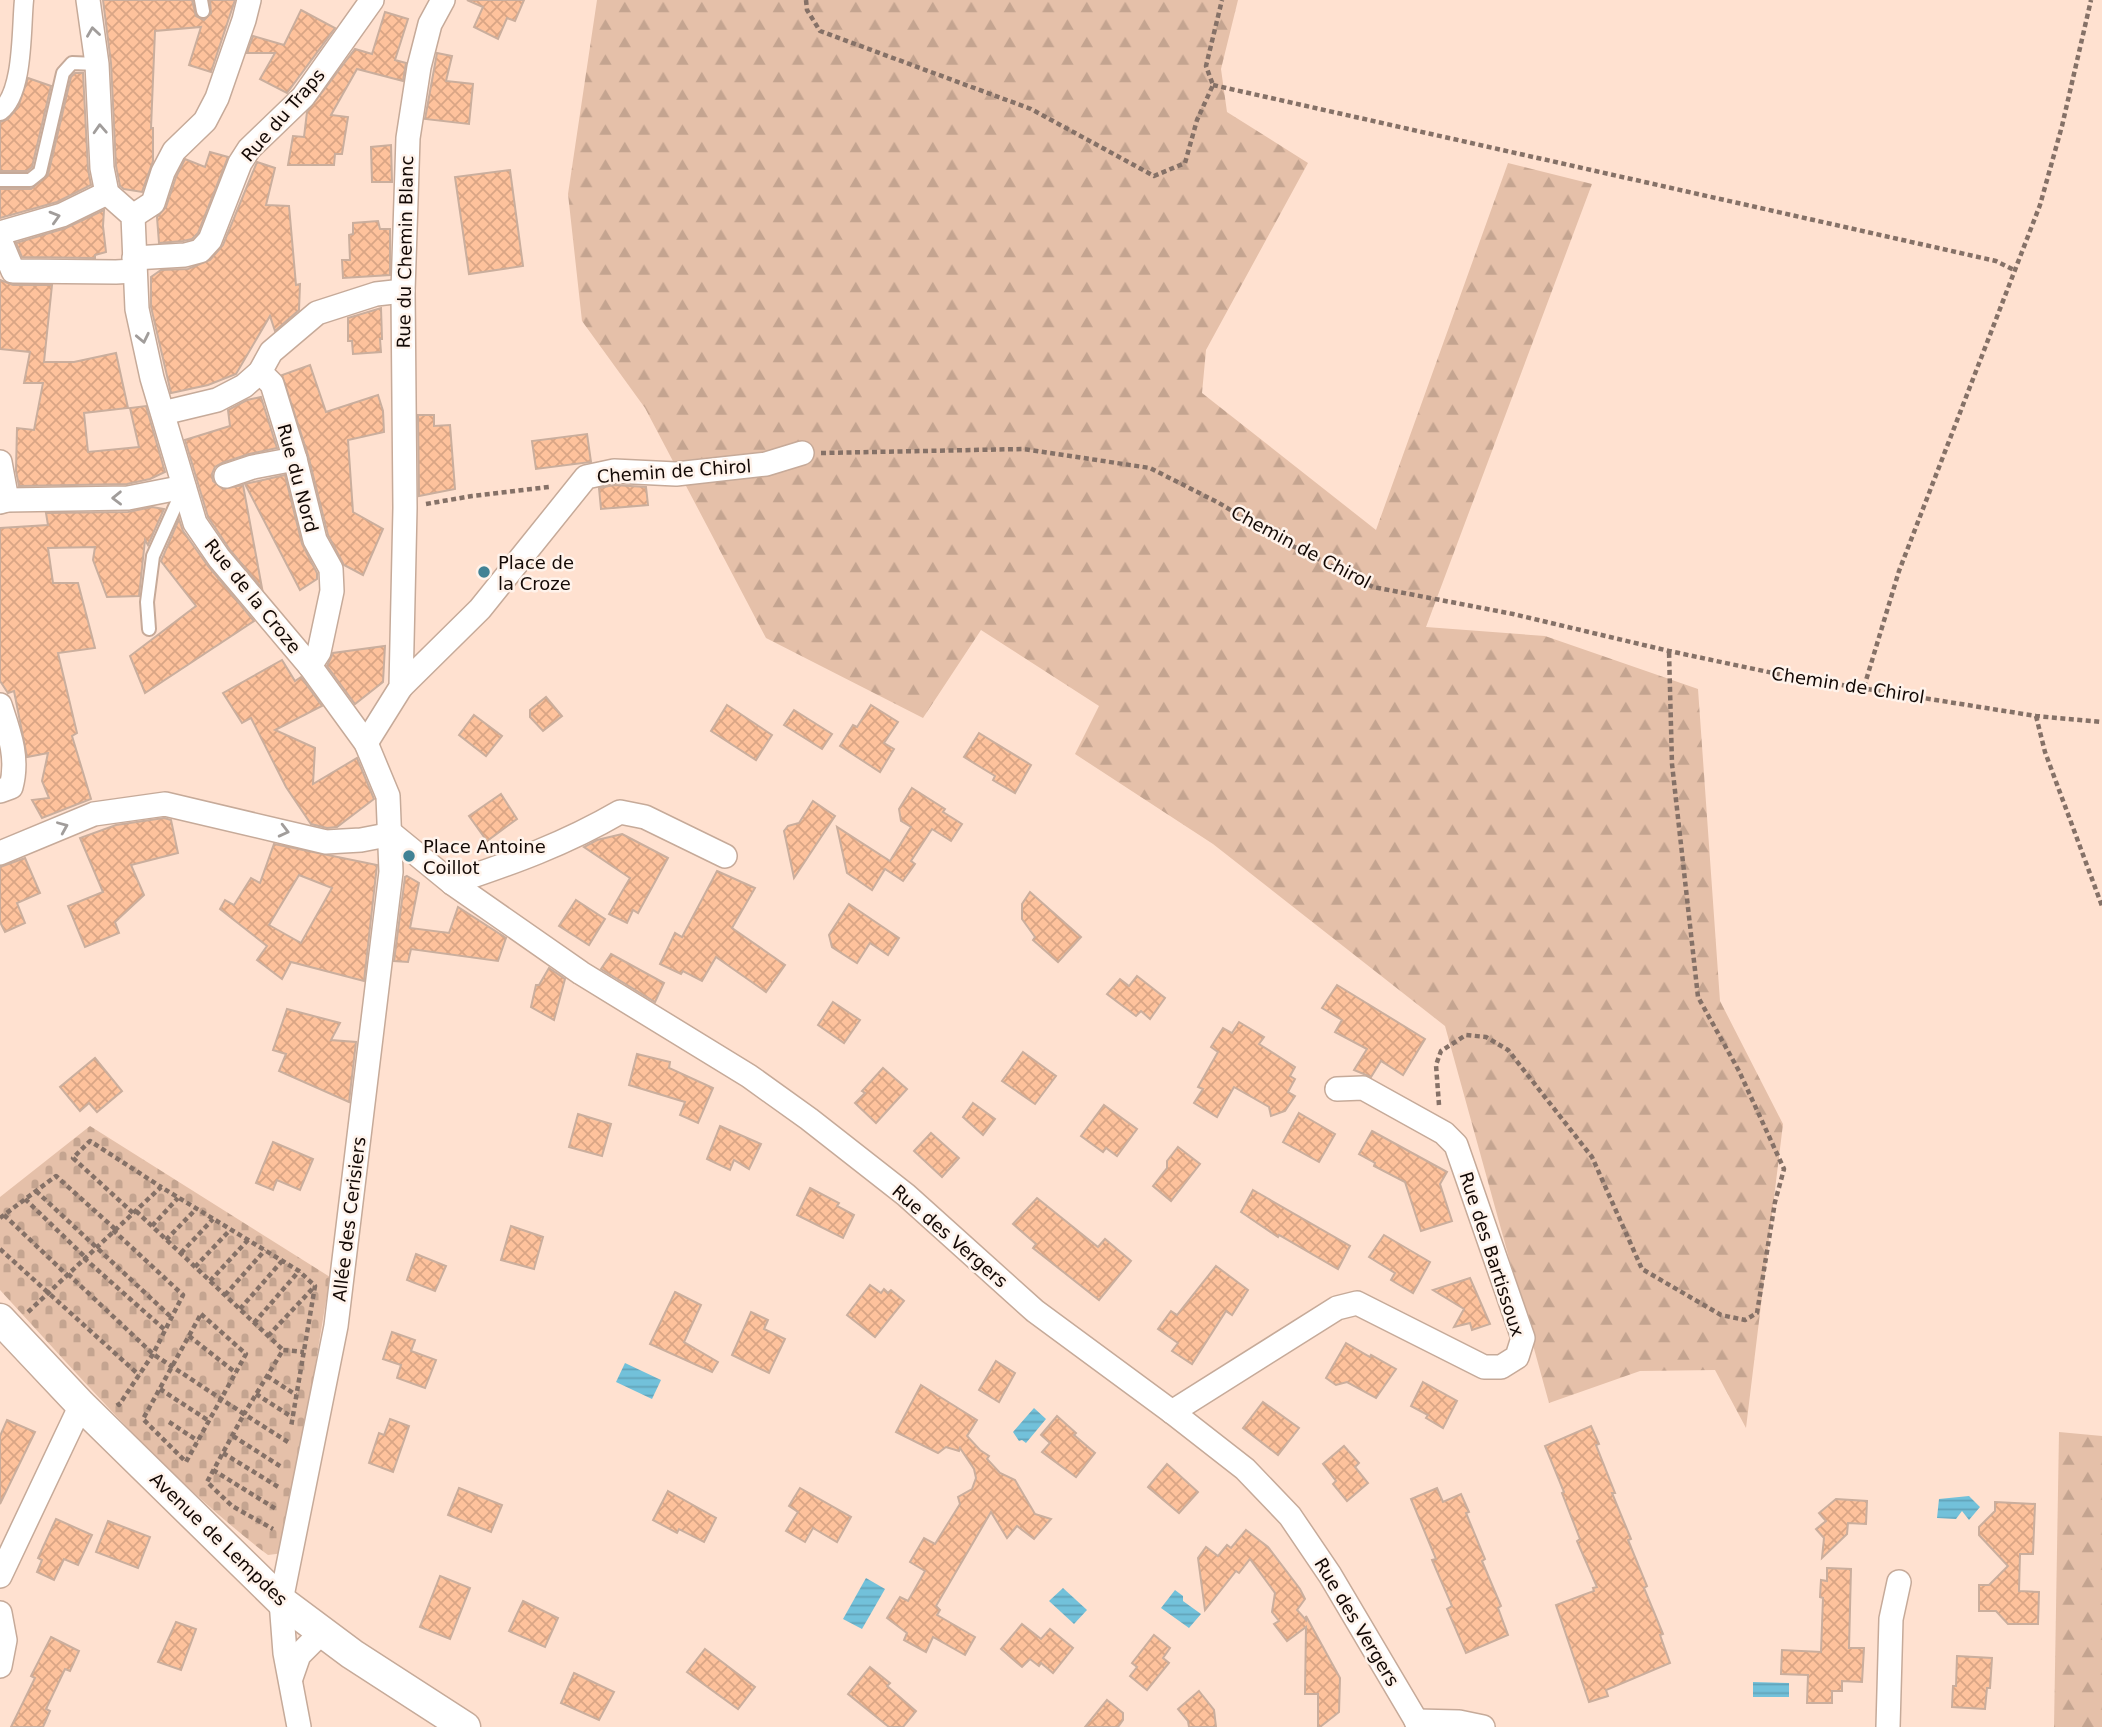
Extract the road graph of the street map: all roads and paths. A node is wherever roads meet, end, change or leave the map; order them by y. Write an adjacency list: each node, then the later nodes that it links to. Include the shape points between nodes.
1 (24, 0): 11 (street, via 17,83)
2 (88, 0): 9 (street, one-way to 2)
3 (249, 0): 14 (street, via 218,98 205,121 174,151 153,202)
4 (372, 0): 17 (street, Rue du Traps, via 303,97 249,149 210,240 200,251)
5 (443, 0): 19 (street, Rue du Chemin Blanc, via 430,24 419,67 408,138)
6 (806, 0): 10 (path, via 820,31 1031,109 1154,176 1185,163)
7 (1222, 0): 10 (path, via 1206,66)
8 (2091, 0): 18 (path, via 2040,205)
9 (97, 64): 12 (lane, via 72,63 63,73 40,172 30,180); 13 (street, one-way to 9)
10 (1213, 85): 18 (path, via 1996,261)
11 (0, 111)
12 (0, 180)
13 (107, 193): 14 (street); 15 (street, one-way to 13, via 62,215)
14 (133, 216): 17 (street, Rue de la Croze)
15 (0, 233)
16 (0, 240): 17 (street, via 13,271 117,272)
17 (134, 264): 21 (street, Rue de la Croze, one-way to 21, via 140,320)
18 (2014, 270): 34 (path, via 1899,571)
19 (403, 291): 20 (street, via 376,294 317,313 271,352); 29 (street, Rue du Chemin Blanc)
20 (260, 372): 21 (street, via 217,400); 23 (street, Rue du Nord, via 272,384)
21 (163, 413): 27 (street, Rue de la Croze)
22 (802, 453): 26 (street, Chemin de Chirol, via 766,464 676,474 614,471); 31 (path, Chemin de Chirol, via 1023,449 1150,468 1373,587)
23 (295, 459): 25 (street); 32 (street, Rue du Nord, via 315,540 331,569 332,591 319,652)
24 (0, 463): 28 (street)
25 (226, 476)
26 (586, 477): 29 (path, via 566,486); 33 (street, via 480,609)
27 (184, 487): 28 (street, one-way to 28, via 128,498); 30 (lane, via 153,556 147,601); 32 (street, Rue de la Croze, via 195,523 219,558)
28 (3, 501)
29 (405, 508): 33 (street)
30 (149, 629)
31 (1669, 651): 34 (path, Chemin de Chirol); 46 (path, via 1672,764 1698,997 1739,1071 1784,1169 1757,1313 1745,1320 1721,1315 1642,1269 1592,1157 1508,1050 1486,1037 1466,1035 1441,1051 1436,1065)
32 (310, 666): 38 (street, Rue de la Croze)
33 (401, 687): 38 (street)
34 (1864, 687): 36 (path, Chemin de Chirol)
35 (0, 705): 39 (street, via 14,746 14,776 11,787)
36 (2036, 716): 37 (path, Chemin de Chirol); 44 (path)
37 (2102, 722)
38 (366, 743): 40 (street, via 388,796)
39 (0, 792)
40 (391, 834): 41 (street, one-way to 40, via 94,814 165,804 326,842); 43 (street, Rue des Vergers); 108 (street, Allée des Cerisiers, via 391,872 336,1326)
41 (1, 848)
42 (725, 856): 43 (street, via 645,817 620,812 581,835)
43 (452, 883): 93 (street, Rue des Vergers, via 580,974 749,1076 809,1119 906,1195 1035,1311)
44 (2102, 906)
45 (1338, 1089): 46 (street, Rue des Bartissoux, via 1363,1088)
46 (1444, 1133): 93 (street, Rue des Bartissoux, via 1456,1145 1523,1338 1517,1357 1501,1367 1483,1367 1357,1303 1337,1308)
47 (161, 1187): 49 (path); 52 (path); 52 (path, via 90,1141 73,1158)
48 (36, 1191): 50 (path); 56 (path, via 56,1176); 60 (path)
49 (178, 1198): 51 (path); 55 (path)
50 (25, 1199): 53 (path); 64 (path)
51 (196, 1209): 54 (path); 58 (path)
52 (134, 1212): 55 (path); 56 (path)
53 (2, 1217): 68 (path)
54 (213, 1219): 57 (path); 63 (path)
55 (152, 1226): 58 (path)
56 (114, 1230): 60 (path); 74 (path, via 183,1295)
57 (230, 1230): 59 (path); 66 (path)
58 (166, 1240): 63 (path)
59 (248, 1240): 62 (path); 69 (path)
60 (96, 1247): 64 (path); 74 (path)
61 (0, 1249): 71 (path)
62 (265, 1251): 65 (path); 72 (path)
63 (181, 1253): 66 (path)
64 (84, 1258): 68 (path); 77 (path)
65 (282, 1261): 67 (path); 73 (path)
66 (195, 1267): 69 (path)
67 (299, 1271): 70 (path); 76 (path)
68 (67, 1274): 71 (path); 82 (path)
69 (210, 1281): 72 (path)
70 (315, 1286): 79 (path); 81 (path)
71 (47, 1293): 75 (path); 85 (path)
72 (225, 1295): 73 (path)
73 (240, 1309): 76 (path)
74 (171, 1317): 77 (path)
75 (19, 1320): 92 (street, Avenue de Lempdes)
76 (254, 1323): 79 (path)
77 (165, 1330): 82 (path)
78 (189, 1336): 83 (path); 84 (path); 84 (path, via 201,1314 246,1354)
79 (268, 1336): 80 (path)
80 (283, 1350): 81 (path); 86 (path)
81 (304, 1352): 90 (path)
82 (153, 1354): 83 (path); 85 (path)
83 (172, 1367): 87 (path); 91 (path)
84 (236, 1373): 91 (path)
85 (139, 1375): 89 (path, via 119,1405)
86 (267, 1377): 88 (path); 90 (path)
87 (160, 1389): 96 (path); 99 (path, via 143,1419 186,1462)
88 (256, 1394): 94 (path); 95 (path)
89 (110, 1395)
90 (296, 1395): 95 (path)
91 (222, 1399): 94 (path); 96 (path)
92 (81, 1405): 106 (street); 108 (street, Avenue de Lempdes)
93 (1172, 1412): 113 (street, Rue des Vergers, via 1245,1469 1290,1516)
94 (244, 1414): 98 (path); 100 (path)
95 (292, 1417): 100 (path)
96 (209, 1421): 99 (path)
97 (169, 1422): 99 (path)
98 (233, 1436): 101 (path); 102 (path)
99 (198, 1441)
100 (288, 1442): 102 (path)
101 (223, 1452): 103 (path); 104 (path)
102 (284, 1468): 104 (path)
103 (214, 1470): 105 (path); 105 (path, via 207,1482 232,1506 273,1530)
104 (280, 1489): 105 (path)
105 (276, 1509)
106 (0, 1576)
107 (1899, 1582): 117 (street, via 1891,1619)
108 (281, 1601): 110 (street, Avenue de Lempdes); 112 (street, Allée des Cerisiers)
109 (0, 1614): 111 (street, via 5,1640)
110 (321, 1633): 112 (street, via 299,1655); 115 (street, Avenue de Lempdes)
111 (0, 1666)
112 (291, 1678): 114 (street, Allée des Cerisiers)
113 (1418, 1724): 116 (street, via 1459,1722)
114 (299, 1727)
115 (465, 1727)
116 (1483, 1727)
117 (1888, 1727)

